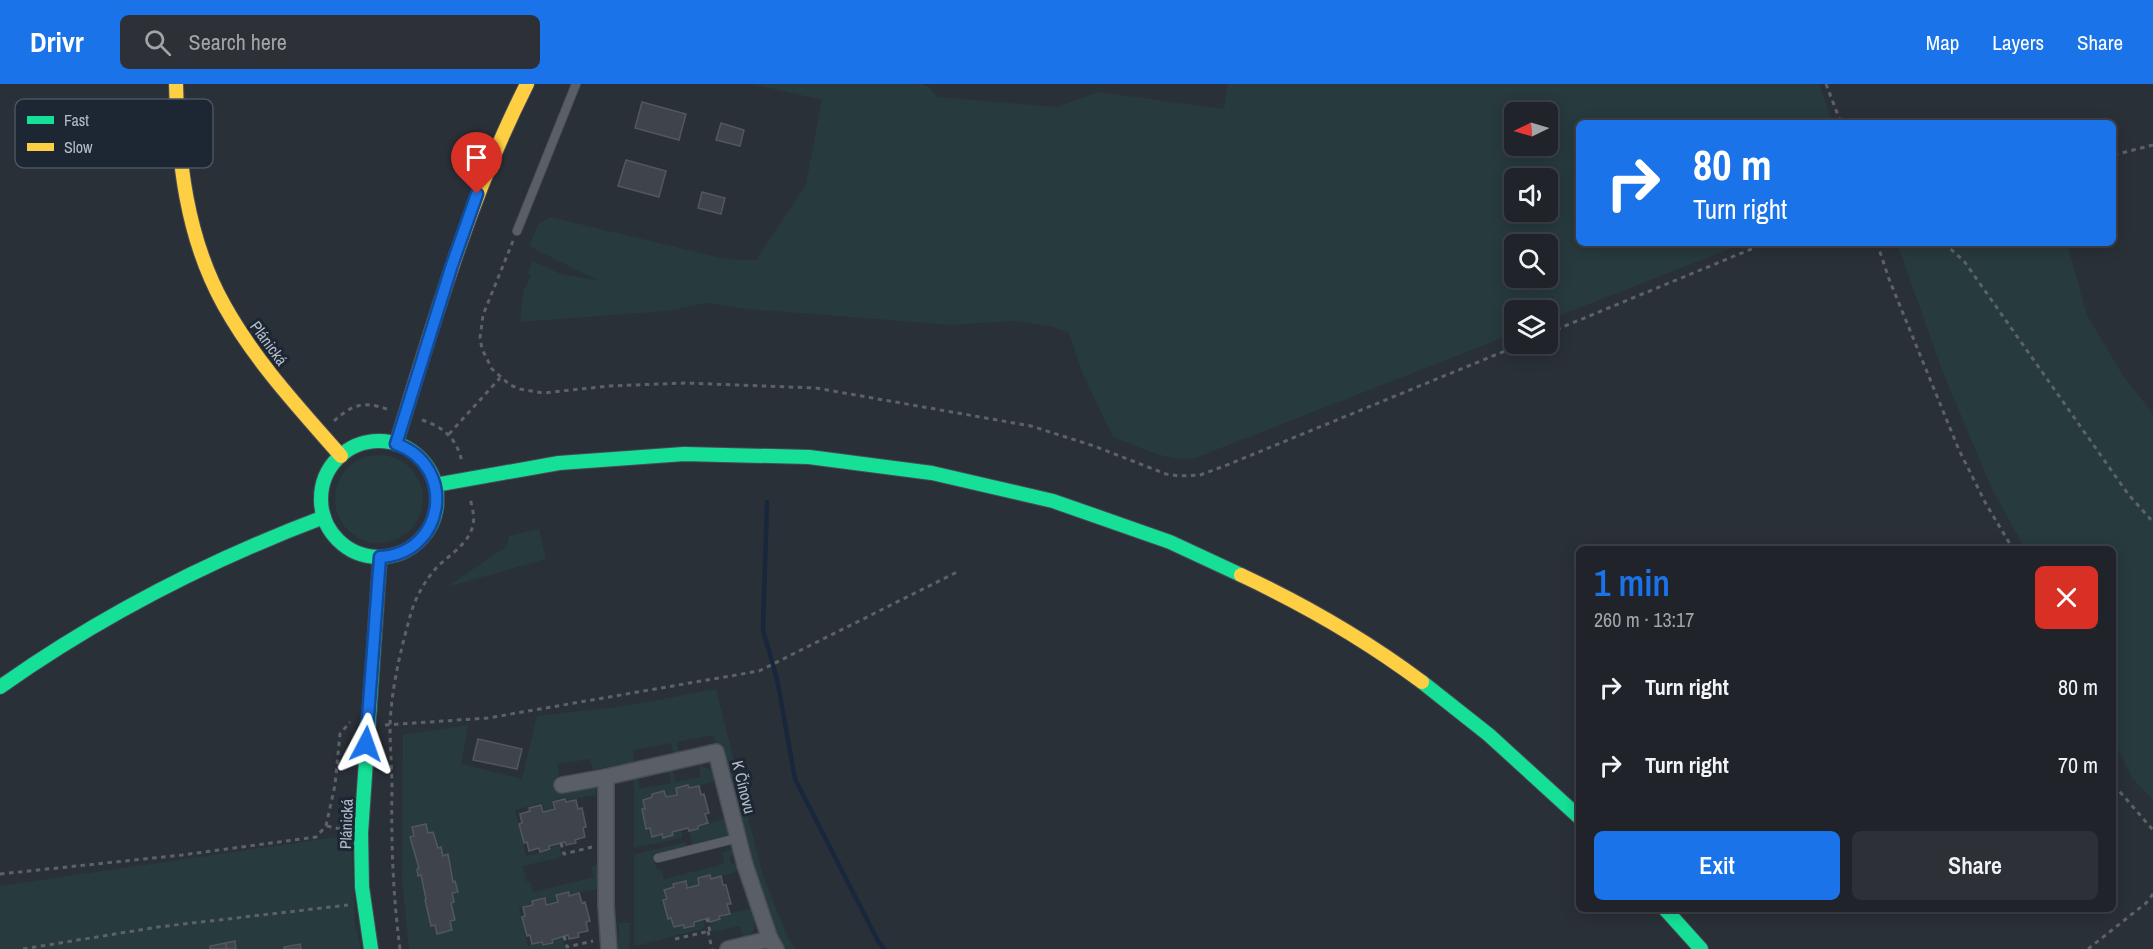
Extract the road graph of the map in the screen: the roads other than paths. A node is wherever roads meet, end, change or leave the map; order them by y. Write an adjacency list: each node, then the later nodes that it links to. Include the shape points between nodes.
1 (176, 84): 4 (main road, Plánická)
2 (527, 84): 7 (main road, via 472,207)
3 (576, 84): 6 (lane)
4 (177, 99)
5 (181, 168): 8 (main road, Plánická, via 187,207 205,267 221,301 260,360)
6 (517, 231)
7 (396, 444): 8 (main road, via 369,442); 9 (main road, via 421,459)
8 (341, 456): 10 (main road, via 322,487)
9 (435, 485): 11 (main road, via 435,509 423,537 403,552); 15 (main road, via 531,466 604,457 756,453 844,459 912,469 1057,502 1201,555 1347,631 1474,721)
10 (324, 517): 11 (main road, via 345,546); 12 (main road, via 234,552 163,586 78,634)
11 (380, 557): 21 (main road, Plánická, via 361,833 364,903)
12 (0, 687)
13 (606, 777): 14 (street, K Čínovu); 16 (street, K Čínovu, via 716,752); 19 (street)
14 (562, 785)
15 (1576, 814)
16 (738, 838): 17 (lane); 20 (street, K Čínovu, via 760,916)
17 (658, 858)
18 (1668, 912): 23 (main road)
19 (605, 944)
20 (773, 944): 22 (street, K Čínovu)
21 (371, 949)
22 (728, 949)
23 (1701, 949)

